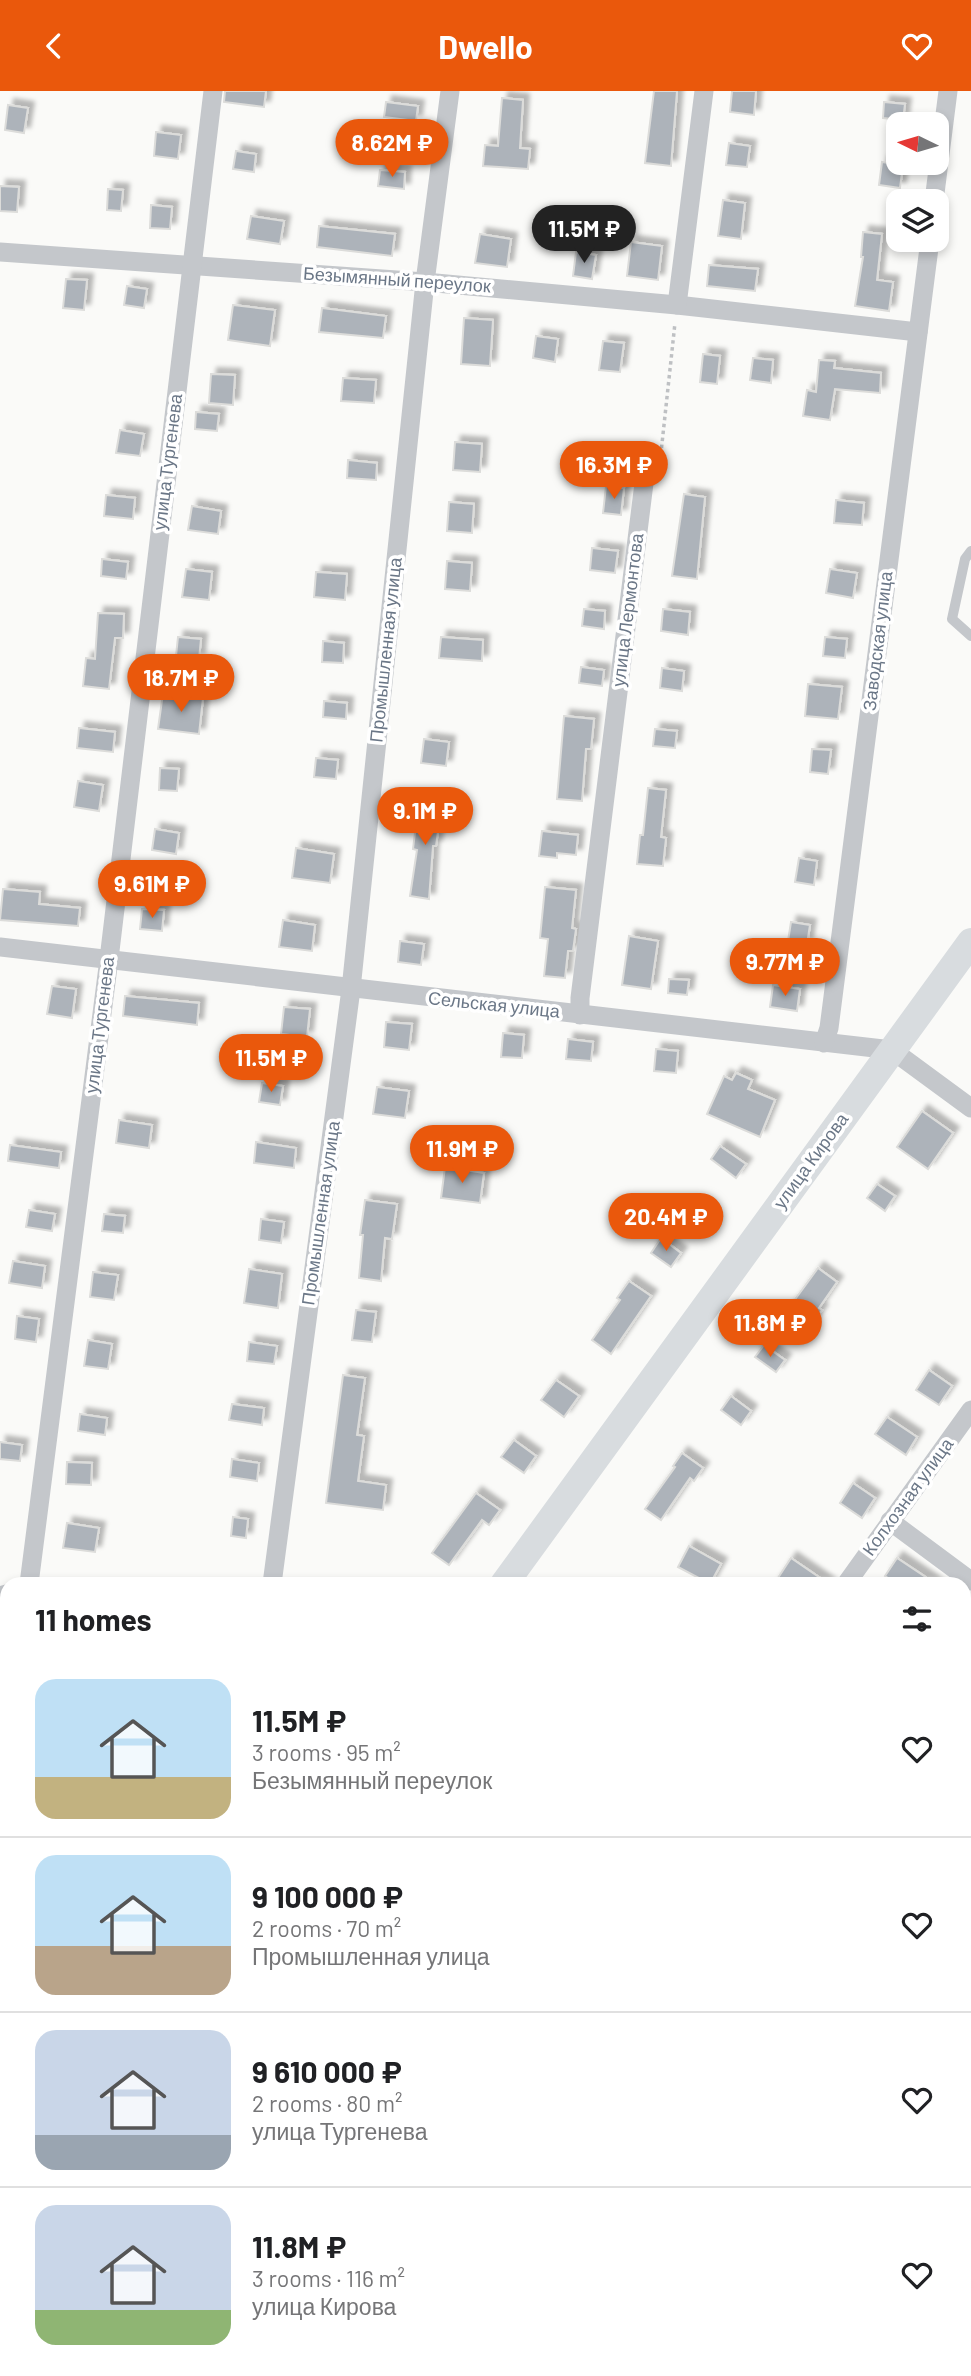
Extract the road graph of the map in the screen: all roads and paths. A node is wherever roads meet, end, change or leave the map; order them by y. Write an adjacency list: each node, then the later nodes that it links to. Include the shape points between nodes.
1 (213, 91): 8 (street, улица Тургенева)
2 (450, 91): 9 (street, Промышленная улица)
3 (704, 91): 10 (street)
4 (948, 91): 5 (street)
5 (936, 189)
6 (0, 252): 8 (street, Безымянный переулок)
7 (928, 252): 11 (street, Заводская улица)
8 (191, 265): 9 (street, Безымянный переулок); 17 (street, улица Тургенева)
9 (425, 282): 10 (street, Безымянный переулок); 18 (street, Промышленная улица)
10 (677, 305): 11 (street, Безымянный переулок); 12 (path, via 659,470)
11 (918, 332): 20 (street, Заводская улица)
12 (645, 475): 19 (street, улица Лермонтова)
13 (971, 551): 14 (lane, via 951,619)
14 (971, 636)
15 (971, 941): 21 (main road, улица Кирова)
16 (0, 947): 17 (street, Сельская улица)
17 (109, 959): 18 (street, Сельская улица); 25 (street, улица Тургенева)
18 (351, 989): 19 (street, Сельская улица); 26 (street, Промышленная улица)
19 (580, 1015): 20 (street, Сельская улица)
20 (824, 1043): 21 (street, Сельская улица)
21 (892, 1050): 22 (street); 27 (main road, улица Кирова)
22 (971, 1108)
23 (971, 1410): 24 (street, Колхозная улица)
24 (891, 1521): 28 (street, Колхозная улица); 29 (street)
25 (30, 1577)
26 (273, 1577)
27 (509, 1577)
28 (851, 1577)
29 (966, 1577)

